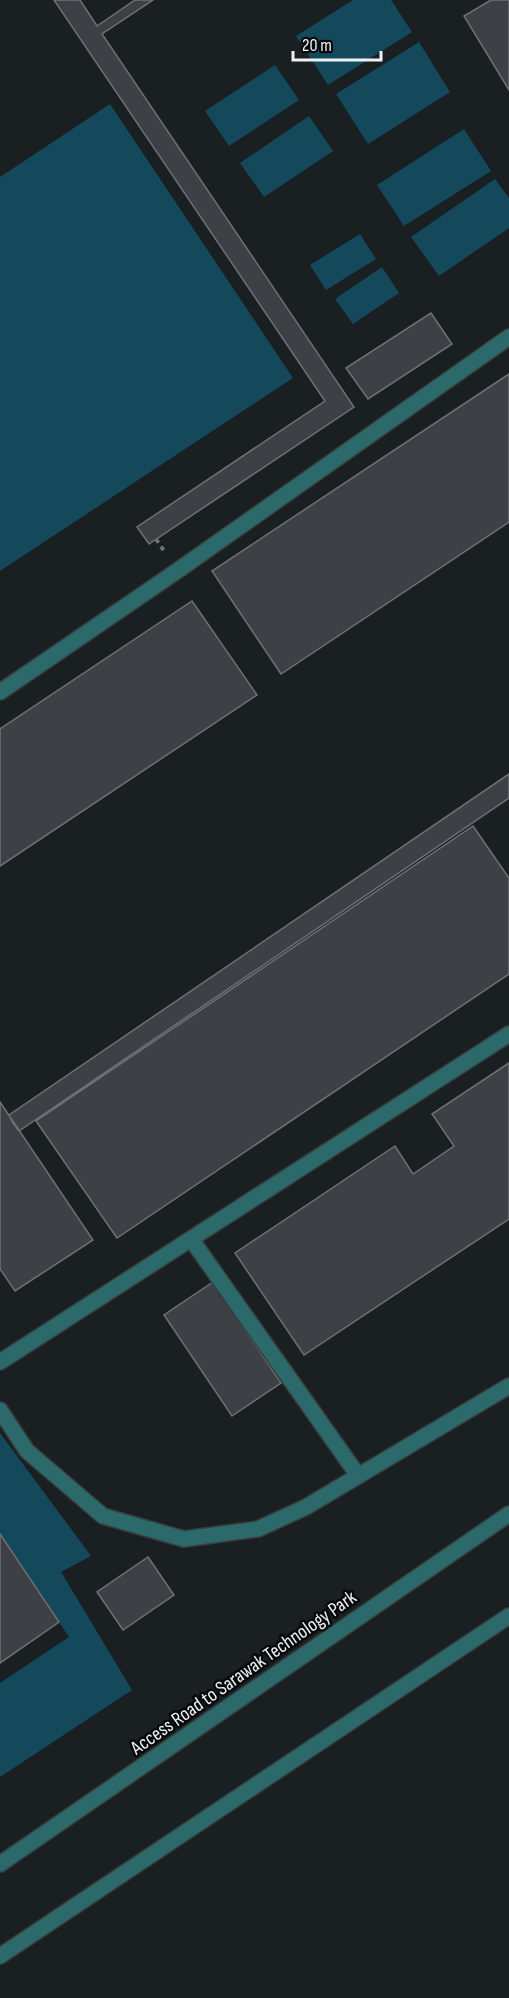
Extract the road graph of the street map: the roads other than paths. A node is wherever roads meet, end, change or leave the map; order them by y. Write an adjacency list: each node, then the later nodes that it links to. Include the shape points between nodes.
1 (509, 337): 2 (street)
2 (0, 692)
3 (509, 1034): 4 (street)
4 (191, 1239): 5 (street); 8 (street)
5 (0, 1362)
6 (509, 1386): 8 (street)
7 (0, 1410): 8 (street, via 27,1451 103,1516 184,1539 258,1529 306,1507)
8 (357, 1474)
9 (509, 1514): 11 (street, Access Road to Sarawak Technology Park)
10 (509, 1616): 12 (street)
11 (0, 1864)
12 (0, 1956)

